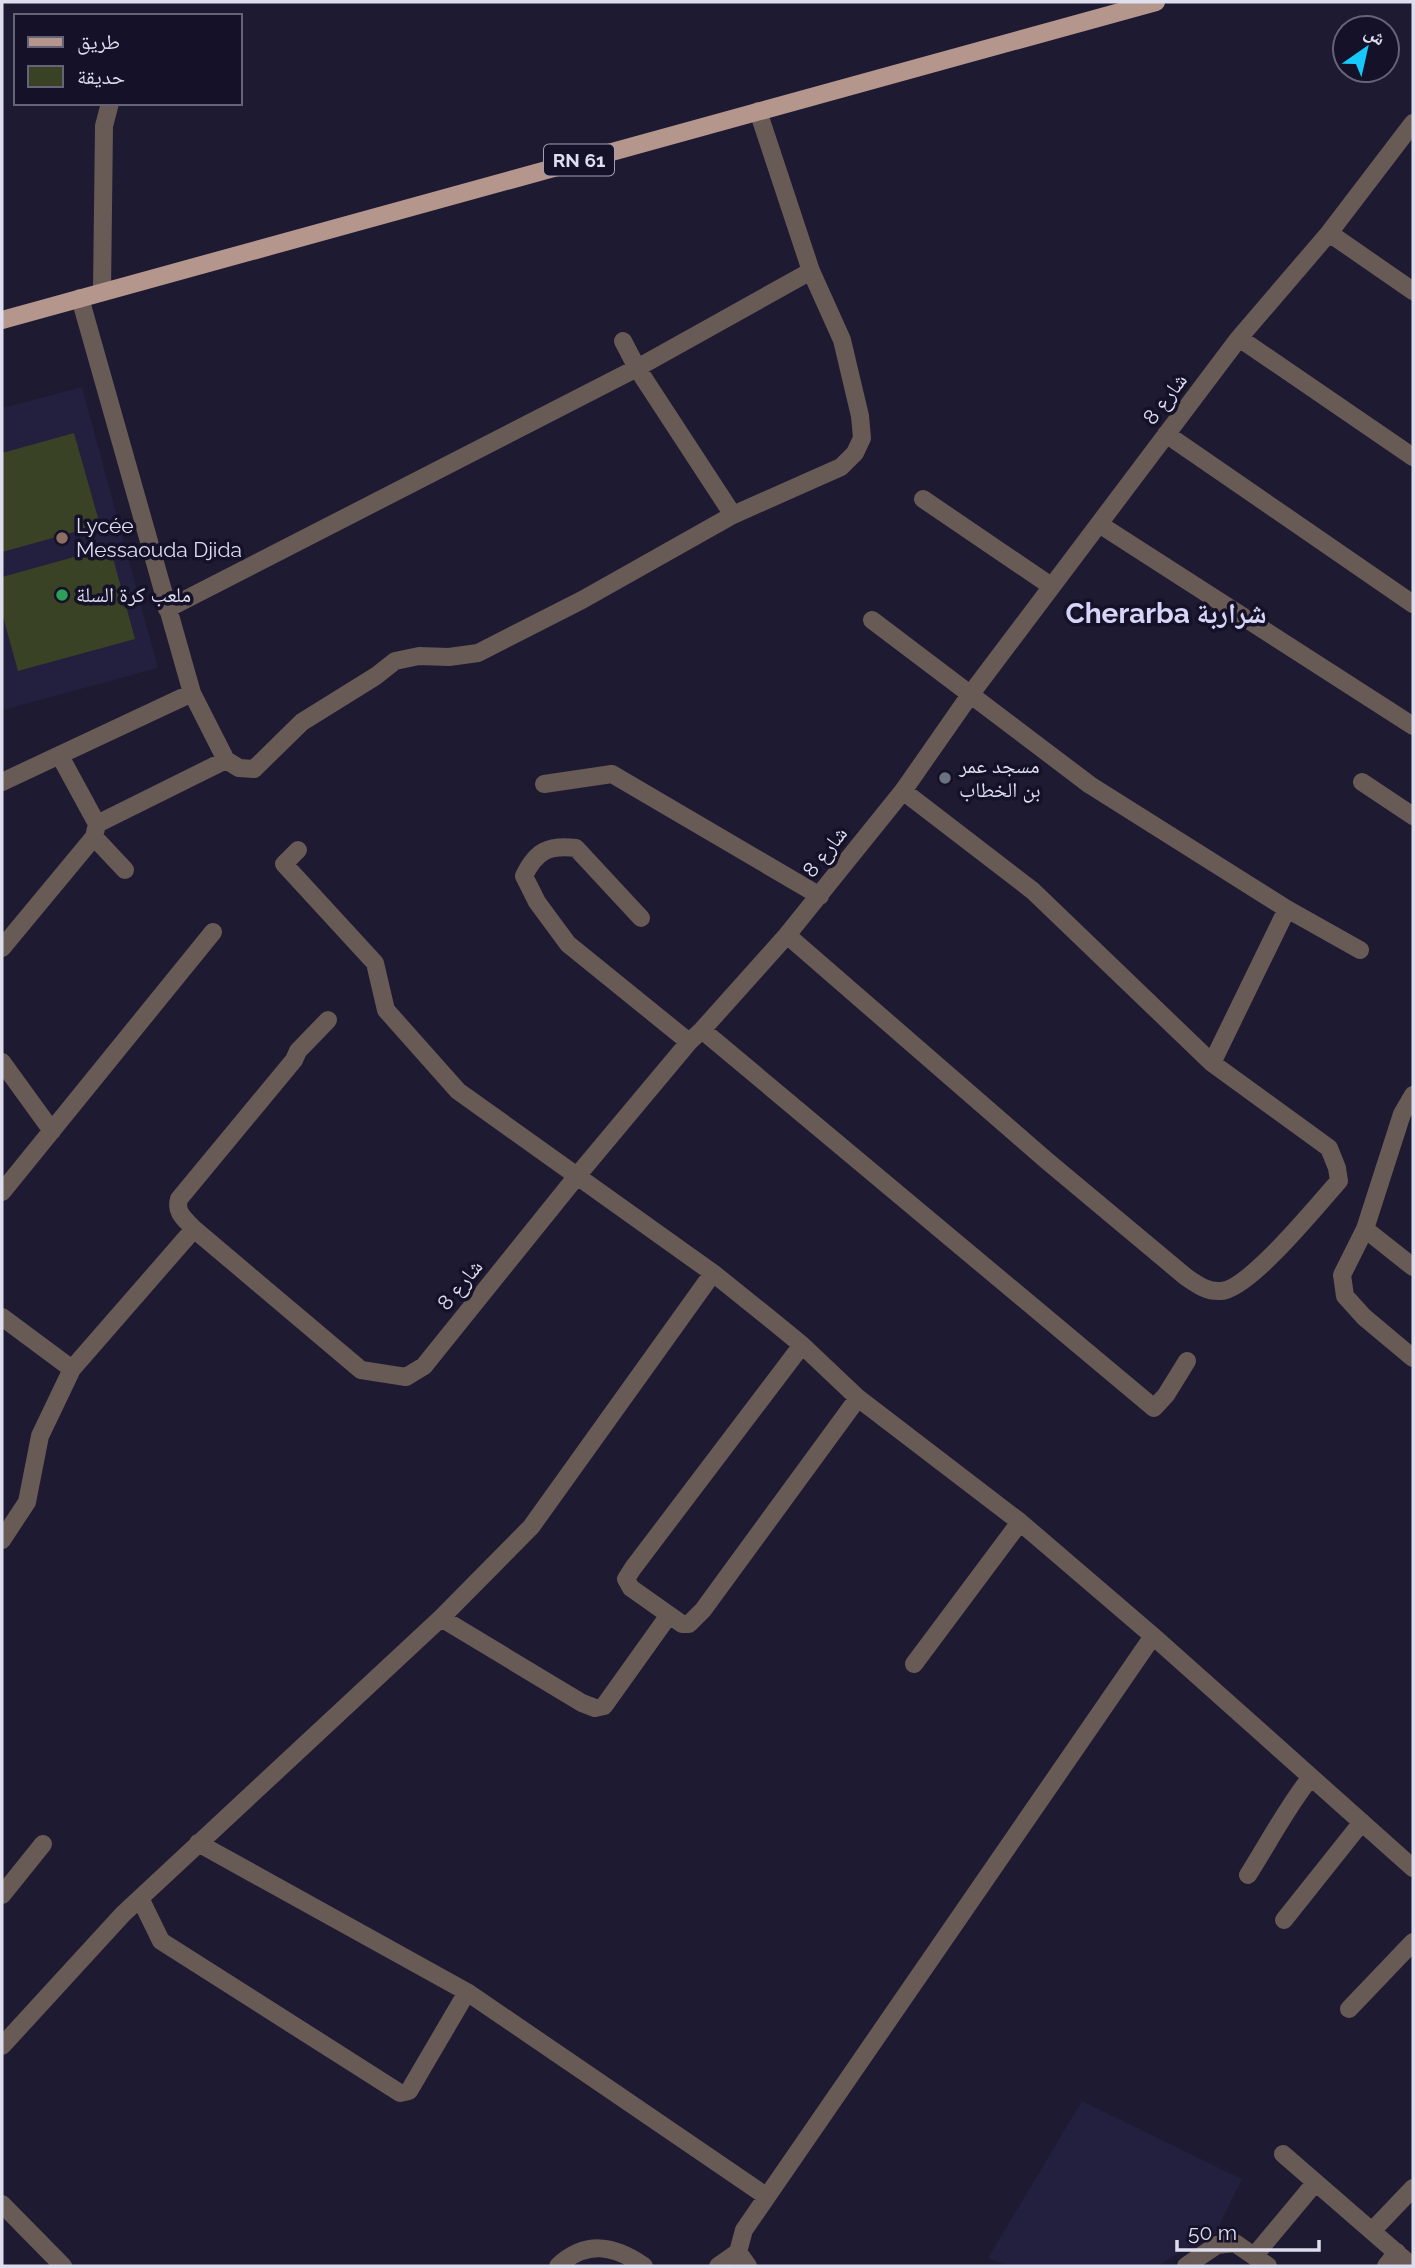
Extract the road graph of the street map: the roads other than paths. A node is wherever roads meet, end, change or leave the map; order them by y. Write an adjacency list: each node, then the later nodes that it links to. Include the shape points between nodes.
1 (1156, 2): 3 (main road, RN 61)
2 (109, 105): 8 (street, via 104,126)
3 (758, 111): 6 (street); 8 (main road, RN 61)
4 (1413, 123): 5 (street, شارع 8)
5 (1329, 233): 7 (street); 11 (street, شارع 8)
6 (811, 271): 13 (street); 17 (street, via 842,341 862,439 841,467)
7 (1413, 291)
8 (102, 292): 9 (main road, RN 61)
9 (80, 298): 10 (main road, RN 61); 21 (street)
10 (2, 320)
11 (1239, 338): 14 (street, شارع 8); 15 (street)
12 (623, 341): 13 (street)
13 (637, 368): 17 (street); 21 (street)
14 (1166, 435): 18 (street, شارع 8); 20 (street)
15 (1413, 457)
16 (923, 499): 19 (street)
17 (733, 515): 27 (street, via 478,653 395,661 302,722 254,769 239,768)
18 (1098, 524): 19 (street, شارع 8); 25 (street)
19 (1051, 586): 24 (street, شارع 8)
20 (1413, 604)
21 (167, 609): 23 (street)
22 (872, 620): 24 (street)
23 (192, 693): 26 (street); 27 (street)
24 (970, 695): 31 (street, شارع 8); 37 (street, via 1090,785)
25 (1413, 726)
26 (60, 755): 28 (street); 33 (street)
27 (226, 760): 33 (street)
28 (2, 782)
29 (1362, 782): 32 (street)
30 (544, 784): 36 (street, via 612,774)
31 (903, 791): 36 (street, شارع 8); 46 (street, via 1033,891)
32 (1413, 816)
33 (95, 830): 35 (street); 41 (street)
34 (298, 850): 49 (street, via 284,864 375,963 386,1010 458,1091)
35 (125, 870)
36 (820, 896): 40 (street, شارع 8)
37 (1287, 909): 42 (street); 46 (street)
38 (641, 918): 44 (street, via 576,848 542,852 532,859 524,876 568,944)
39 (213, 932): 48 (street)
40 (788, 935): 44 (street, شارع 8); 46 (street, via 1186,1278 1208,1291 1225,1291 1262,1266 1339,1181 1329,1148)
41 (2, 948)
42 (1360, 950)
43 (328, 1020): 51 (street, via 178,1199 180,1214)
44 (696, 1036): 49 (street, شارع 8); 58 (street, via 1154,1408)
45 (2, 1062): 48 (street)
46 (1212, 1063)
47 (1413, 1095): 52 (street, via 1402,1114)
48 (52, 1131): 50 (street)
49 (577, 1176): 51 (street, شارع 8, via 424,1366 406,1377 361,1370); 54 (street)
50 (2, 1192)
51 (194, 1228): 59 (street)
52 (1365, 1229): 53 (street); 57 (street, via 1342,1275 1345,1296)
53 (1413, 1267)
54 (713, 1273): 56 (street); 64 (street, via 531,1527)
55 (2, 1317): 59 (street)
56 (802, 1345): 60 (street); 63 (street, via 626,1579)
57 (1413, 1358)
58 (1187, 1361)
59 (72, 1369): 62 (street, via 40,1436 27,1502)
60 (858, 1398): 61 (street); 63 (street, via 703,1610 689,1624)
61 (1020, 1522): 65 (street); 66 (street)
62 (2, 1539)
63 (669, 1615): 64 (street, via 604,1706 595,1708)
64 (442, 1618): 69 (street)
65 (1153, 1636): 67 (street); 83 (street)
66 (914, 1664)
67 (1311, 1777): 68 (street); 72 (street)
68 (1362, 1822): 71 (street); 75 (street)
69 (198, 1843): 74 (street); 77 (street)
70 (43, 1844): 73 (street)
71 (1413, 1868)
72 (1248, 1875)
73 (2, 1895)
74 (140, 1898): 77 (street, via 161,1941 400,2093 410,2091); 79 (street)
75 (1284, 1920)
76 (1413, 1942): 78 (street)
77 (467, 1992): 83 (street)
78 (1349, 2009)
79 (2, 2046)
80 (1283, 2154): 81 (street)
81 (1315, 2183): 85 (street); 88 (street)
82 (1413, 2188): 85 (street)
83 (766, 2196): 86 (street, via 744,2230)
84 (2, 2204): 89 (street)
85 (1372, 2231): 87 (street)
86 (743, 2259): 92 (street)
87 (1392, 2259): 94 (street)
88 (1261, 2261): 93 (street, via 1235,2243 1217,2245)
89 (63, 2266)
90 (558, 2266): 91 (street, via 570,2254 599,2247)
91 (644, 2266)
92 (718, 2266)
93 (1186, 2266)
94 (1412, 2266)

